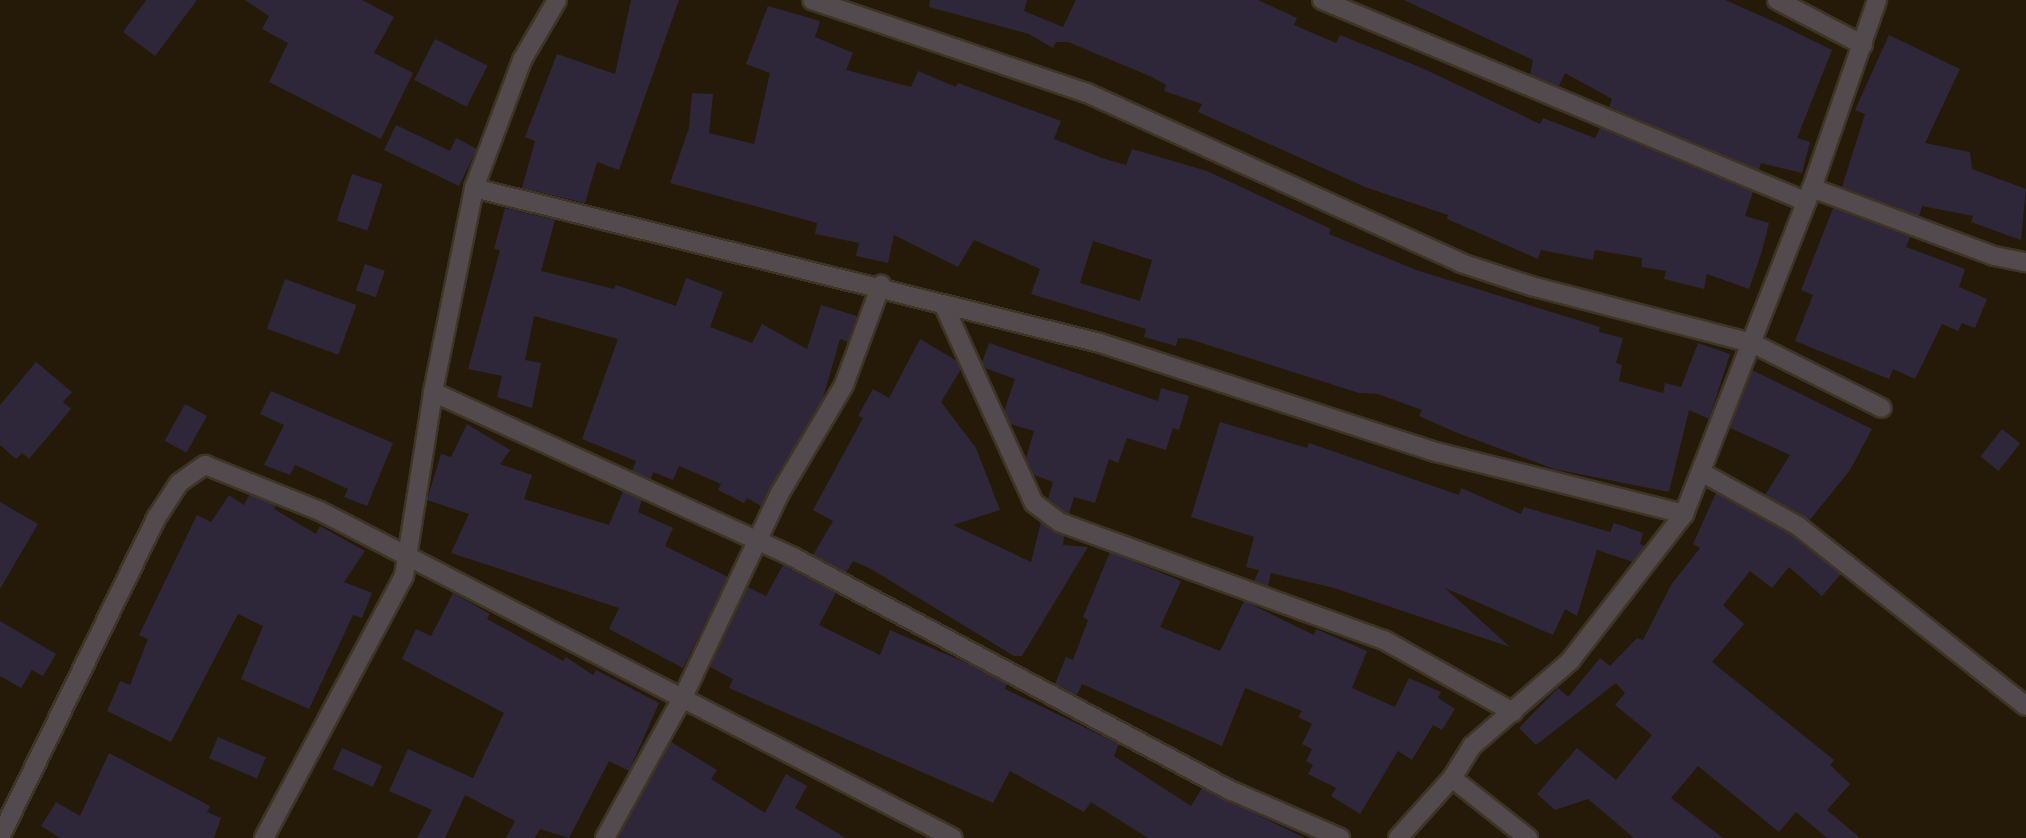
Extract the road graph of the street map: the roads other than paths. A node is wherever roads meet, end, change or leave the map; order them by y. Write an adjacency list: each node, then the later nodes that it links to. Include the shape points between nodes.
1 (557, 0): 7 (street, via 522,60)
2 (812, 0): 12 (street, via 1087,93 1461,263 1531,286)
3 (1322, 0): 8 (street)
4 (1777, 0): 6 (street)
5 (1877, 0): 6 (street)
6 (1863, 45): 8 (street)
7 (474, 188): 10 (street, via 750,260); 13 (street)
8 (1809, 195): 9 (street, via 1994,256); 12 (street)
9 (2026, 262)
10 (881, 285): 11 (street); 17 (street, via 844,385 780,493)
11 (945, 308): 16 (street, via 1100,344 1436,452); 21 (street, via 1034,503 1059,522 1384,640)
12 (1752, 343): 14 (street); 15 (street)
13 (433, 392): 17 (street); 18 (street)
14 (1882, 408)
15 (1701, 472): 16 (street); 20 (street, via 1798,526)
16 (1684, 514): 21 (street, via 1570,661)
17 (759, 543): 19 (street); 27 (street, via 842,582 1232,791)
18 (409, 557): 19 (street); 23 (street, via 320,511 205,465 179,483 157,517); 24 (street, via 374,635)
19 (684, 695): 25 (street); 26 (street)
20 (2026, 706)
21 (1513, 712): 22 (street, via 1472,746)
22 (1452, 778): 28 (street); 29 (street)
23 (0, 837)
24 (264, 838)
25 (605, 838)
26 (953, 838)
27 (1340, 838)
28 (1398, 838)
29 (1528, 838)

